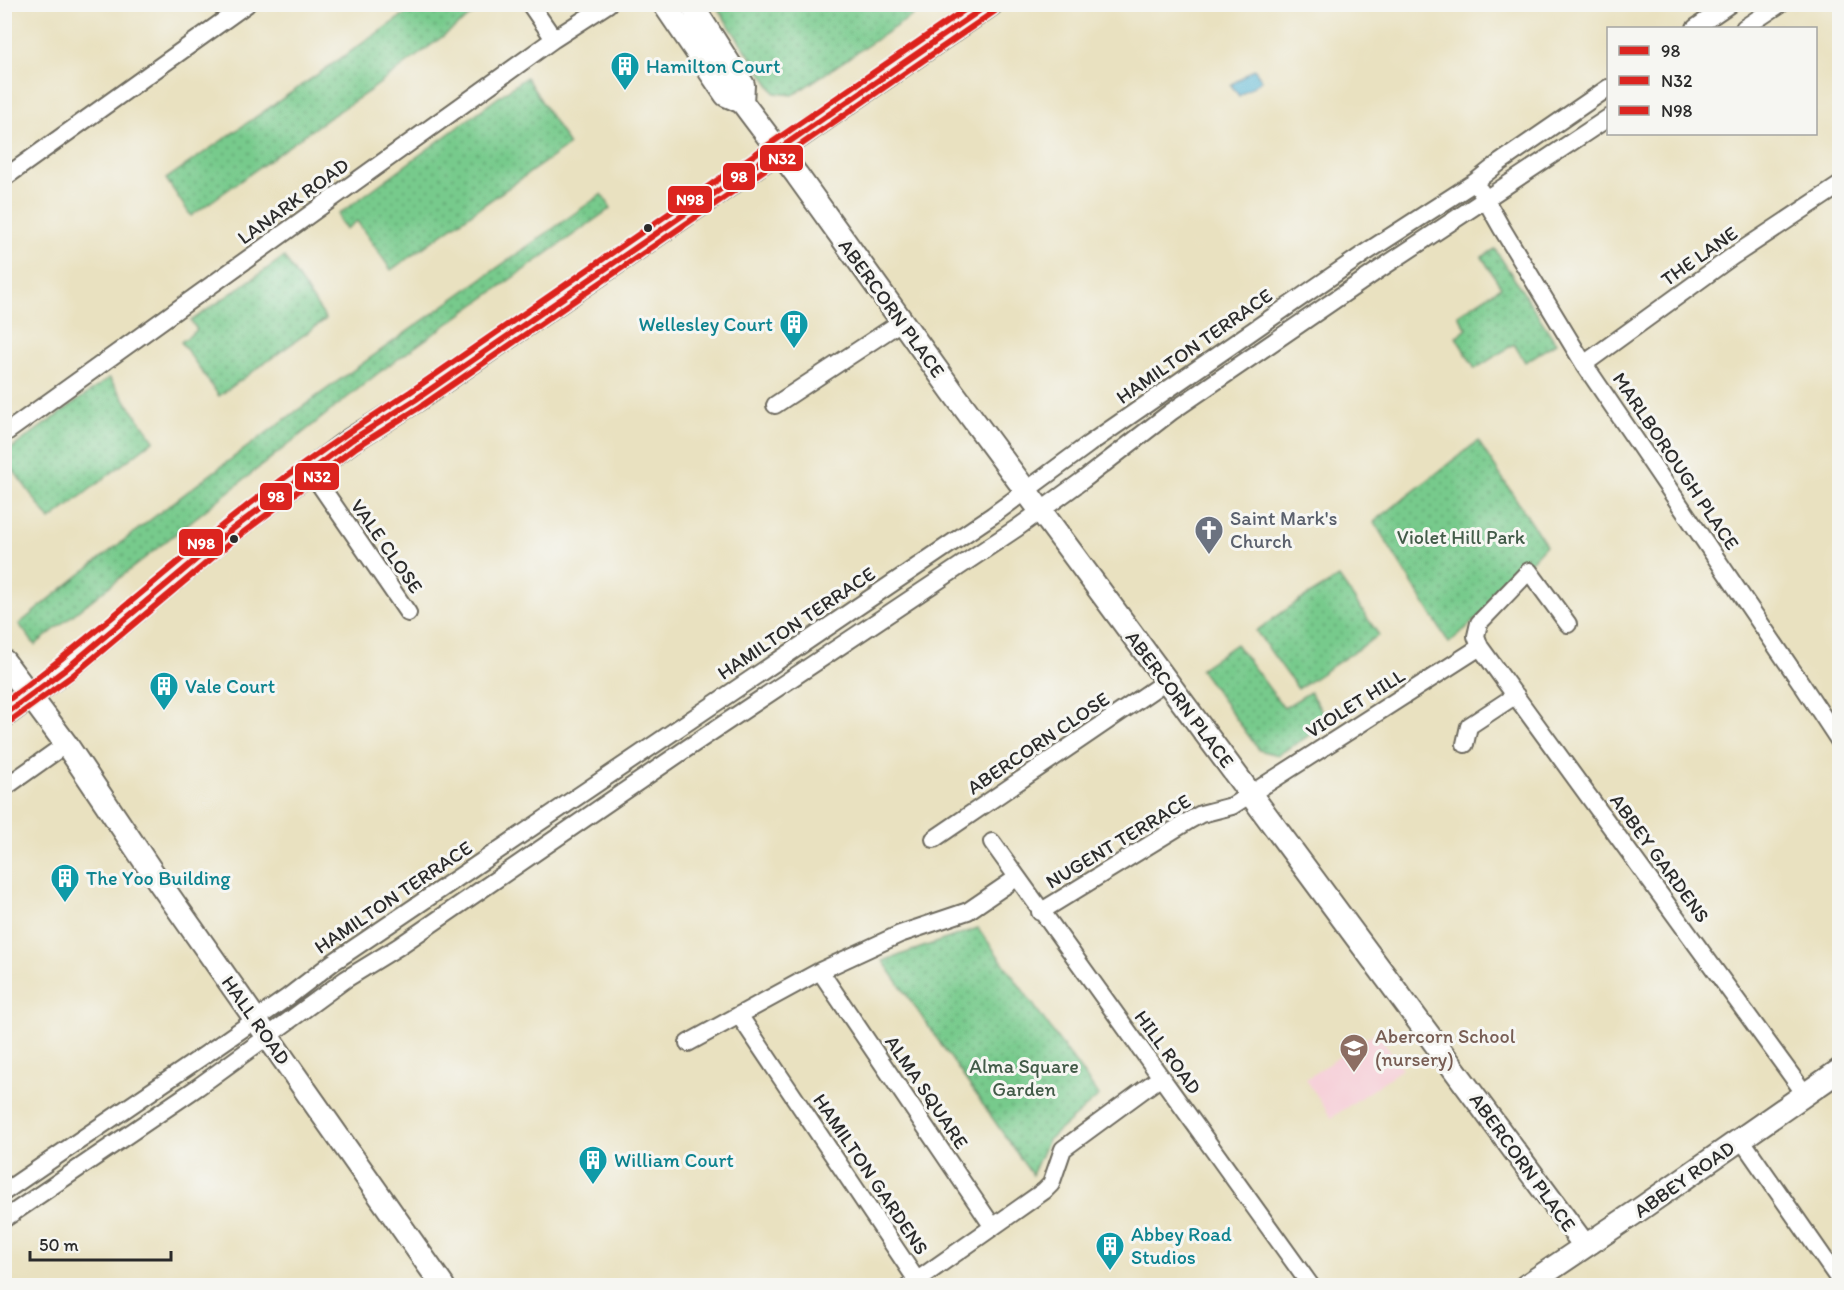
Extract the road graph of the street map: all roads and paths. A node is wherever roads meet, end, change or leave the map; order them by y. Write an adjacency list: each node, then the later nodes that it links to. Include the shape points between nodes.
1 (247, 4): 16 (street)
2 (530, 4): 11 (street)
3 (608, 4): 11 (street, LANARK ROAD)
4 (664, 4): 13 (street, via 726,95)
5 (691, 4): 13 (street, via 743,85)
6 (990, 4): 15 (main road)
7 (1730, 4): 9 (street)
8 (1780, 4): 10 (street)
9 (1696, 27)
10 (1746, 27)
11 (554, 39): 23 (street, LANARK ROAD)
12 (1607, 89): 17 (street, HAMILTON TERRACE)
13 (742, 102): 15 (street, ABERCORN PLACE)
14 (1607, 119): 19 (street, HAMILTON TERRACE)
15 (778, 150): 20 (street, ABERCORN PLACE); 24 (main road, via 350,441)
16 (4, 178)
17 (1475, 182): 19 (street, MARLBOROUGH PLACE); 25 (street, HAMILTON TERRACE, via 1365,253)
18 (1839, 185): 21 (street, THE LANE)
19 (1486, 199): 21 (street, MARLBOROUGH PLACE); 26 (street, HAMILTON TERRACE, via 1171,412)
20 (901, 322): 22 (street); 25 (street, ABERCORN PLACE)
21 (1584, 364): 35 (street, MARLBOROUGH PLACE)
22 (775, 405)
23 (4, 434)
24 (311, 472): 27 (street, VALE CLOSE); 33 (main road, via 230,531)
25 (1027, 491): 26 (street, ABERCORN PLACE); 46 (street, HAMILTON TERRACE, via 332,963 288,997)
26 (1042, 511): 31 (street, ABERCORN PLACE); 46 (street, HAMILTON TERRACE, via 398,946)
27 (408, 614)
28 (1568, 624): 29 (street, via 1529,571 1479,623 1476,636)
29 (1480, 647): 32 (street, ABBEY GARDENS); 39 (street, VIOLET HILL)
30 (4, 661): 33 (street, HALL ROAD)
31 (1166, 681): 39 (street, ABERCORN PLACE); 40 (street, ABERCORN CLOSE)
32 (1516, 695): 37 (street, via 1469,726); 50 (street, ABBEY GARDENS)
33 (29, 696): 34 (main road); 36 (street, HALL ROAD)
34 (4, 715)
35 (1839, 742)
36 (66, 744): 38 (street); 46 (street, HALL ROAD)
37 (1465, 744)
38 (4, 788)
39 (1251, 794): 43 (street, NUGENT TERRACE, via 1232,806 1190,820); 55 (street, ABERCORN PLACE)
40 (934, 839)
41 (992, 842): 42 (street, HILL ROAD)
42 (1017, 880): 43 (street, HILL ROAD); 44 (street, via 968,911 900,934)
43 (1040, 912): 49 (street, HILL ROAD)
44 (820, 971): 45 (street); 54 (street, ALMA SQUARE)
45 (739, 1015): 47 (street); 57 (street, HAMILTON GARDENS)
46 (261, 1028): 52 (street, HAMILTON TERRACE, via 212,1050); 53 (street, HAMILTON TERRACE); 58 (street, HALL ROAD)
47 (688, 1042)
48 (1839, 1070): 50 (street, ABBEY ROAD)
49 (1161, 1077): 54 (street, via 1069,1143 1063,1149 1051,1184); 59 (street, HILL ROAD)
50 (1805, 1094): 51 (street, ABBEY ROAD)
51 (1741, 1139): 55 (street, ABBEY ROAD); 56 (street)
52 (4, 1192)
53 (4, 1219)
54 (993, 1227): 57 (street, HAMILTON GARDENS)
55 (1585, 1246): 60 (street, ABBEY ROAD)
56 (1839, 1281)
57 (912, 1282)
58 (441, 1285)
59 (1311, 1286)
60 (1526, 1286)

